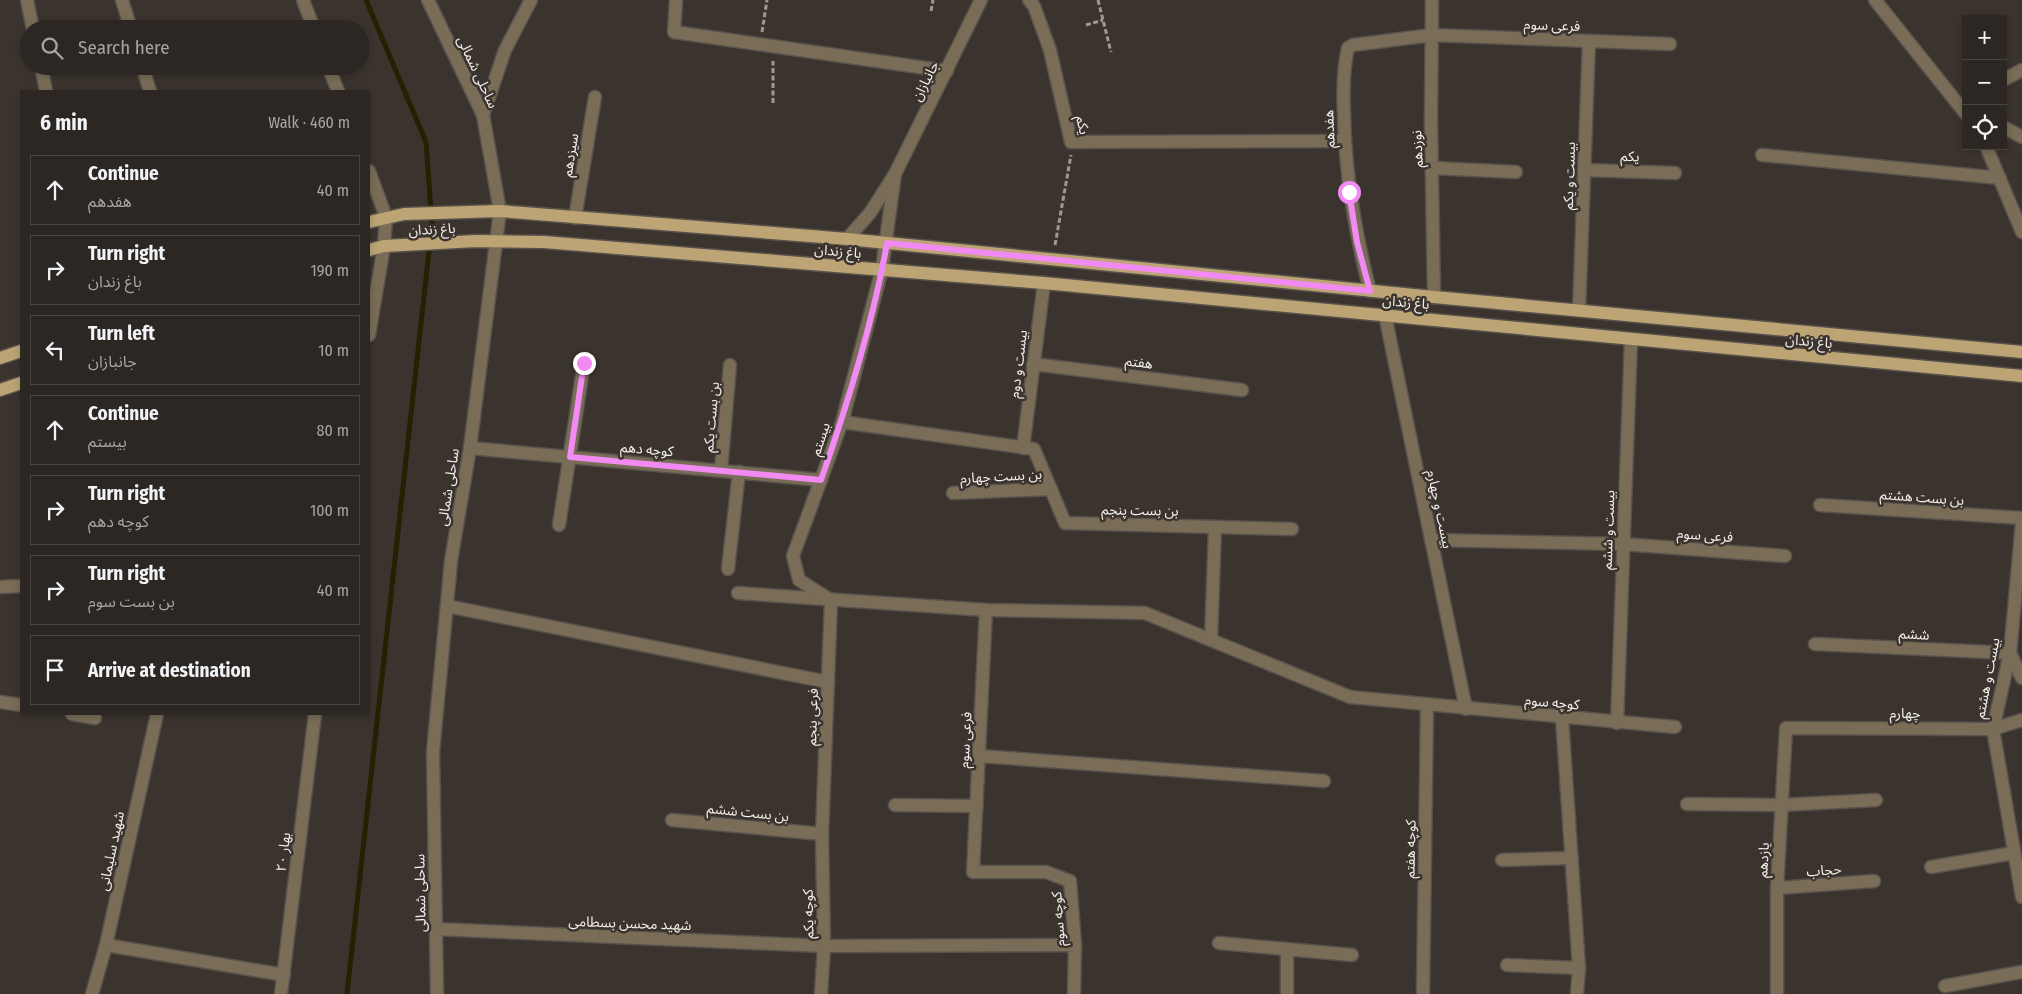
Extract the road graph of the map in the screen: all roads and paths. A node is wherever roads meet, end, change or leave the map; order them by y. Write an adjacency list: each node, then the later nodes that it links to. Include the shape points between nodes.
1 (26, 0): 15 (street)
2 (122, 0): 16 (street)
3 (303, 0): 17 (street)
4 (428, 0): 38 (street, ساحلی شمالی)
5 (532, 0): 38 (street, via 505,50)
6 (676, 0): 23 (street, via 674,32)
7 (767, 0): 23 (path)
8 (933, 0): 14 (path)
9 (981, 0): 27 (street, جانبازان)
10 (1029, 0): 42 (street, یکم, via 1050,50)
11 (1098, 0): 18 (path)
12 (1432, 0): 20 (street, نوزدهم)
13 (1875, 0): 37 (street)
14 (931, 11)
15 (31, 20)
16 (128, 20)
17 (311, 20)
18 (1103, 20): 19 (path); 25 (path)
19 (1086, 25)
20 (1432, 35): 21 (street, فرعی سوم); 41 (street, هفدهم, via 1348,48); 45 (street, نوزدهم, via 1430,121)
21 (1589, 41): 22 (street, فرعی سوم); 46 (street, بیست و یکم)
22 (1670, 44)
23 (760, 45): 24 (street)
24 (774, 47): 27 (street); 36 (path)
25 (1111, 52)
26 (2022, 70): 31 (street)
27 (947, 71): 49 (street, جانبازان)
28 (43, 75): 32 (street)
29 (145, 75): 33 (street)
30 (332, 75): 34 (street)
31 (2007, 78)
32 (46, 90)
33 (150, 90)
34 (338, 90)
35 (595, 97): 54 (street, سیزدهم)
36 (773, 103)
37 (1963, 105)
38 (483, 115): 52 (street, ساحلی شمالی)
39 (2007, 129): 40 (street)
40 (2022, 136)
41 (1344, 141): 42 (street); 65 (street, هفدهم, via 1356,233)
42 (1072, 142): 62 (path, یکم)
43 (1988, 150): 51 (street)
44 (1762, 155): 51 (street)
45 (1433, 168): 47 (street); 66 (street, نوزدهم)
46 (1584, 170): 48 (street, یکم); 67 (street, بیست و یکم)
47 (1516, 172)
48 (1675, 173)
49 (894, 174): 57 (street, جانبازان, via 870,213); 59 (street, جانبازان)
50 (370, 175): 53 (street)
51 (2000, 178): 56 (street)
52 (500, 212): 53 (main road, باغ زندان); 54 (main road, باغ زندان); 58 (street, ساحلی شمالی)
53 (386, 217): 55 (main road); 60 (street)
54 (575, 218): 57 (main road, باغ زندان)
55 (370, 222)
56 (2022, 232)
57 (847, 239): 59 (main road, باغ زندان)
58 (496, 241): 60 (main road, باغ زندان); 63 (main road, باغ زندان); 82 (street, ساحلی شمالی)
59 (887, 243): 62 (main road, باغ زندان); 63 (street, جانبازان)
60 (384, 246): 61 (main road, باغ زندان); 69 (street)
61 (370, 250)
62 (1052, 260): 65 (main road, باغ زندان)
63 (882, 269): 64 (main road, باغ زندان); 81 (street, بیستم)
64 (1044, 283): 68 (main road, باغ زندان); 75 (street, بیست و دوم)
65 (1370, 291): 66 (main road, باغ زندان)
66 (1434, 298): 67 (main road, باغ زندان)
67 (1579, 311): 72 (main road, باغ زندان)
68 (1385, 316): 70 (main road, باغ زندان); 96 (street, بیست و چهارم)
69 (370, 329)
70 (1631, 339): 77 (main road, باغ زندان); 97 (street, بیست و ششم)
71 (20, 351): 73 (main road)
72 (2022, 352)
73 (0, 358)
74 (584, 363): 84 (street)
75 (1034, 364): 80 (street, هفتم); 83 (street, بیست و دوم)
76 (730, 365): 85 (street, بن بست یکم)
77 (2022, 376)
78 (20, 383): 79 (main road)
79 (0, 390)
80 (1242, 390)
81 (842, 422): 83 (street); 87 (street, بیستم)
82 (470, 448): 84 (street, کوچه دهم); 104 (street, ساحلی شمالی)
83 (1023, 448): 88 (street, via 1034,449)
84 (570, 457): 85 (street, کوچه دهم); 93 (street)
85 (721, 470): 86 (street, کوچه دهم)
86 (739, 472): 87 (street, کوچه دهم); 99 (street)
87 (821, 480): 103 (street, بیستم, via 793,556 799,580)
88 (1051, 489): 89 (street, بن بست چهارم); 94 (street, بن بست پنجم, via 1065,523)
89 (953, 493)
90 (1820, 505): 91 (street, بن بست هشتم)
91 (2022, 518)
92 (2022, 523): 106 (street, بیست و هشتم)
93 (559, 524)
94 (1215, 527): 95 (street, بن بست پنجم); 107 (street)
95 (1292, 529)
96 (1431, 540): 97 (street, فرعی سوم); 115 (street, بیست و چهارم)
97 (1622, 544): 98 (street, فرعی سوم); 122 (street, بیست و ششم)
98 (1785, 556)
99 (728, 569)
100 (20, 586): 101 (street)
101 (0, 587)
102 (738, 593): 103 (street, کوچه سوم)
103 (831, 601): 105 (street, کوچه سوم); 111 (street, فرعی پنجم)
104 (447, 606): 111 (street); 143 (street, ساحلی شمالی, via 433,752)
105 (986, 610): 107 (street, کوچه سوم, via 1145,613); 126 (street, فرعی سوم)
106 (2017, 614): 109 (street, بیست و هشتم)
107 (1211, 640): 114 (street, کوچه سوم, via 1350,697)
108 (1815, 644): 109 (street, ششم)
109 (2010, 653): 110 (street); 125 (street, بیست و هشتم)
110 (2022, 678)
111 (828, 682): 134 (street, فرعی پنجم)
112 (0, 702): 113 (street)
113 (20, 705)
114 (1427, 705): 115 (street, کوچه سوم); 161 (street, کوچه هفتم)
115 (1466, 709): 120 (street, کوچه سوم)
116 (78, 715): 119 (street)
117 (157, 715): 145 (street, شهید سلیمانی)
118 (315, 715): 153 (street, بهار ۲۰)
119 (95, 718)
120 (1562, 718): 122 (street, کوچه سوم); 136 (street)
121 (2022, 720): 125 (street, چهارم)
122 (1617, 722): 123 (street, کوچه سوم)
123 (1675, 727)
124 (1786, 728): 125 (street, چهارم); 131 (street, یازدهم)
125 (1992, 729): 135 (street, بیست و هشتم)
126 (979, 756): 127 (street); 132 (street, فرعی سوم)
127 (1324, 782)
128 (1876, 800): 131 (street)
129 (1686, 804): 131 (street)
130 (895, 805): 132 (street)
131 (1781, 805): 141 (street, یازدهم)
132 (977, 806): 139 (street, فرعی سوم)
133 (672, 820): 134 (street, بن بست ششم)
134 (822, 834): 147 (street, کوچه یکم)
135 (2014, 853): 138 (street); 142 (street, بیست و هشتم)
136 (1572, 858): 137 (street); 151 (street)
137 (1502, 860)
138 (1931, 867)
139 (973, 872): 146 (street, کوچه سوم, via 1046,872 1070,881)
140 (1874, 881): 141 (street, حجاب)
141 (1777, 888): 163 (street, یازدهم)
142 (2022, 897)
143 (436, 929): 147 (street, شهید محسن بسطامی); 157 (street, ساحلی شمالی)
144 (1219, 943): 148 (street)
145 (106, 945): 153 (street); 155 (street, شهید سلیمانی)
146 (1075, 945): 147 (street, شهید محسن بسطامی); 159 (street, کوچه سوم)
147 (824, 946): 158 (street, کوچه یکم)
148 (1287, 949): 149 (street); 160 (street)
149 (1352, 955)
150 (1507, 965): 151 (street)
151 (1579, 968): 162 (street)
152 (2022, 972): 154 (street)
153 (284, 975): 156 (street, بهار ۲۰)
154 (1945, 986)
155 (92, 994)
156 (281, 994)
157 (437, 994)
158 (821, 994)
159 (1074, 994)
160 (1287, 994)
161 (1424, 994)
162 (1577, 994)
163 (1777, 994)

